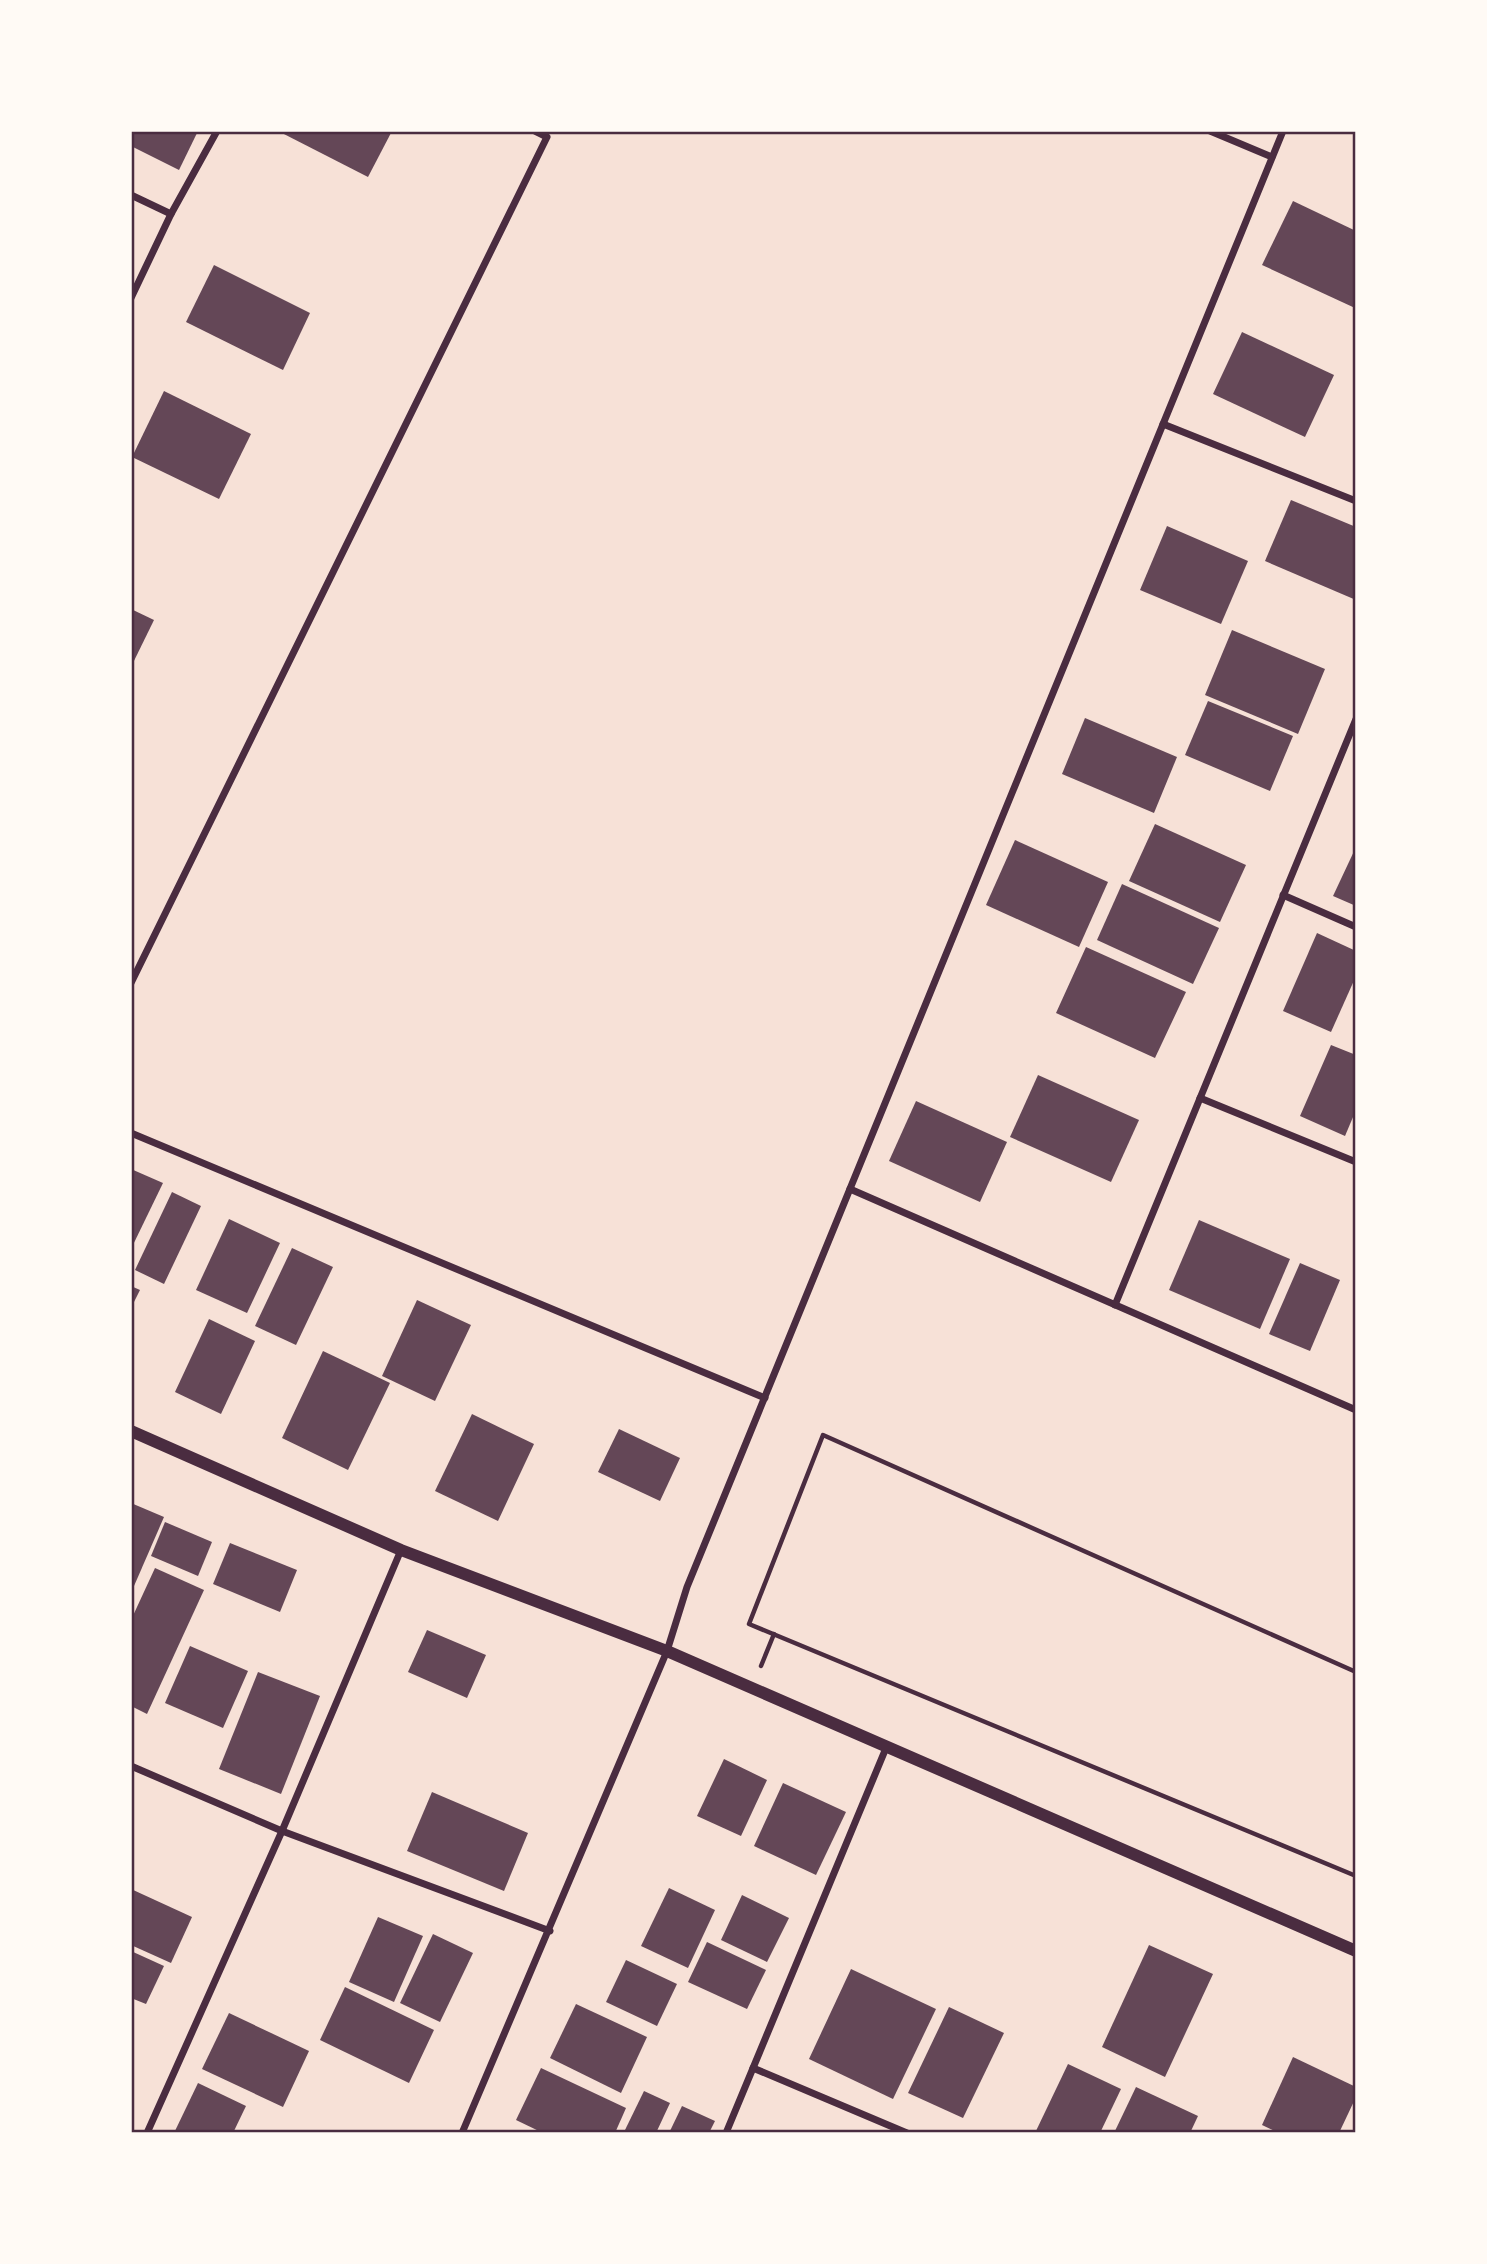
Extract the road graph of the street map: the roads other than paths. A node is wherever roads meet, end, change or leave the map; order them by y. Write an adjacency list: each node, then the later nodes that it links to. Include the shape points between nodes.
1 (217, 131): 7 (street)
2 (536, 131): 14 (street, via 547,136)
3 (1210, 131): 5 (street)
4 (1283, 131): 5 (street)
5 (1272, 157): 9 (street)
6 (131, 195): 7 (street)
7 (171, 214): 8 (street)
8 (131, 298)
9 (1163, 424): 10 (street); 18 (street)
10 (1356, 501)
11 (1356, 720): 12 (street)
12 (1283, 895): 13 (street); 15 (street)
13 (1356, 926)
14 (131, 984)
15 (1200, 1098): 17 (street); 19 (street)
16 (131, 1133): 20 (street)
17 (1356, 1162)
18 (850, 1189): 19 (street); 20 (street)
19 (1115, 1305): 21 (street)
20 (765, 1398): 24 (street, via 687,1587)
21 (1356, 1410)
22 (131, 1431): 23 (street)
23 (401, 1550): 24 (street); 27 (street)
24 (667, 1651): 25 (street); 28 (street)
25 (886, 1748): 29 (street); 30 (street)
26 (131, 1766): 27 (street)
27 (282, 1831): 28 (street); 31 (street)
28 (550, 1931): 32 (street)
29 (1356, 1951)
30 (753, 2068): 33 (street); 34 (street)
31 (147, 2133)
32 (462, 2133)
33 (726, 2133)
34 (907, 2133)

